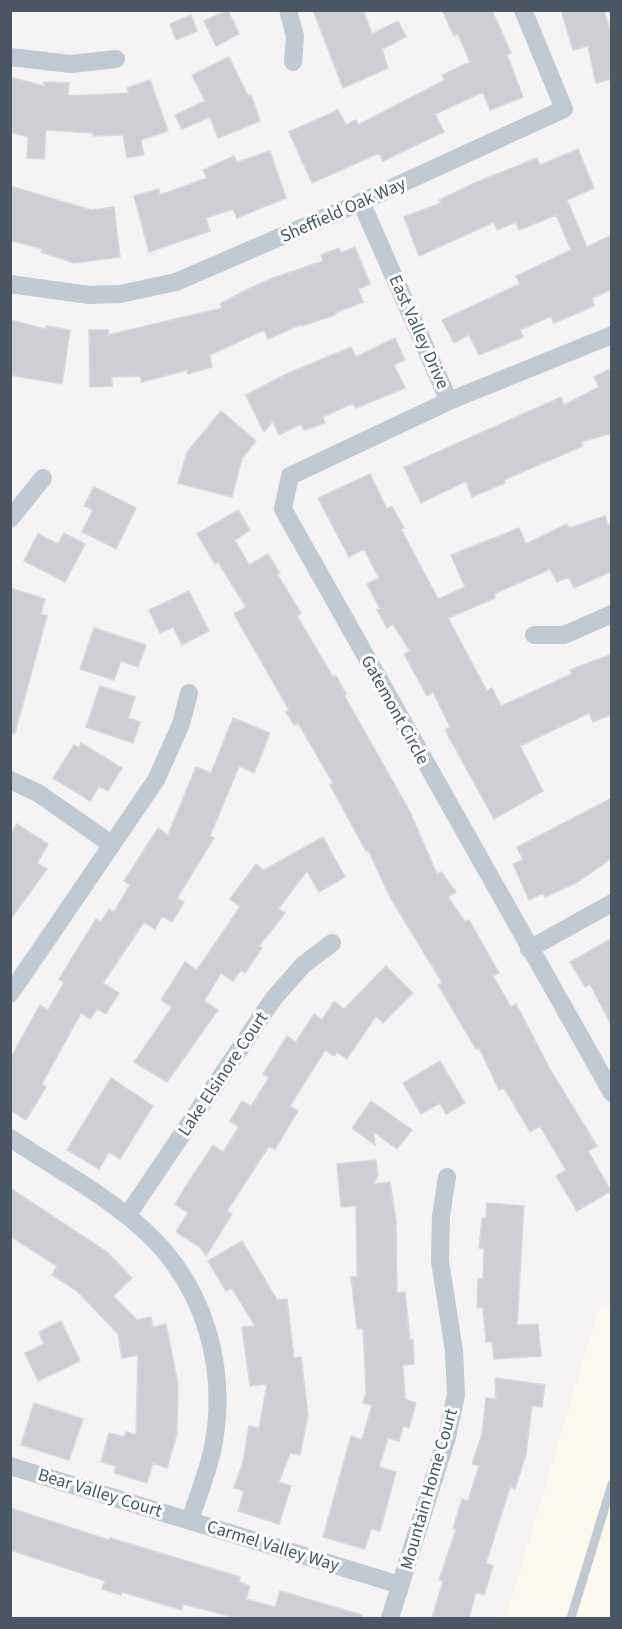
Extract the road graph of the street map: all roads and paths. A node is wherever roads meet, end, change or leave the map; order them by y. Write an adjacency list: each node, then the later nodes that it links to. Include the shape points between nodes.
1 (288, 10): 5 (street, via 295,36)
2 (523, 10): 6 (street, Sheffield Oak Way, via 564,109)
3 (10, 57): 4 (street, via 71,64)
4 (116, 59)
5 (293, 62)
6 (361, 202): 7 (street, Sheffield Oak Way, via 176,282 146,290 88,295); 9 (street, East Valley Drive)
7 (10, 285)
8 (612, 335): 9 (street, East Valley Drive)
9 (449, 401): 19 (street, Gatemont Circle, via 290,476 283,508)
10 (43, 478): 11 (street)
11 (10, 519)
12 (612, 614): 13 (street, via 564,635)
13 (534, 636)
14 (189, 693): 16 (street, via 165,762 145,798)
15 (10, 780): 16 (street, via 38,793)
16 (111, 844): 20 (street)
17 (612, 903): 19 (street)
18 (332, 943): 24 (street, Lake Elsinore Court, via 303,965 281,990)
19 (529, 949): 21 (street, Gatemont Circle)
20 (10, 994)
21 (612, 1093)
22 (10, 1138): 24 (street, Carmel Valley Way)
23 (447, 1178): 28 (street, Mountain Home Court, via 440,1261 454,1351 456,1395 447,1437)
24 (127, 1216): 27 (street, Carmel Valley Way, via 146,1231 177,1267 201,1309 214,1355 218,1402 213,1449)
25 (10, 1466): 27 (street, Bear Valley Court)
26 (612, 1484): 30 (lane)
27 (190, 1520): 28 (street, Carmel Valley Way)
28 (400, 1585): 29 (street)
29 (390, 1618)
30 (571, 1618)

